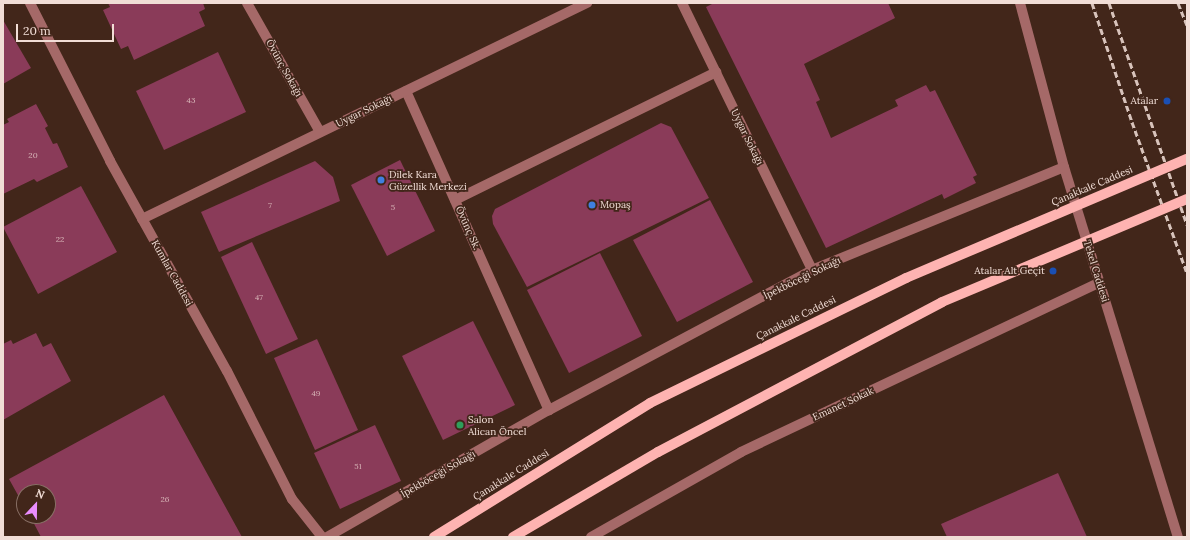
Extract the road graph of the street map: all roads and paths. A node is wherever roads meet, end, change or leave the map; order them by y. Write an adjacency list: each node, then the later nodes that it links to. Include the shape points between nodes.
1 (30, 3): 13 (street, Kumlar Caddesi)
2 (247, 3): 8 (street, Övünç Sokağı)
3 (587, 3): 7 (street, Uygar Sokağı)
4 (682, 3): 6 (street, Uygar Sokağı)
5 (1020, 3): 10 (street, Tekel Caddesi)
6 (716, 72): 12 (street); 14 (street, Uygar Sokağı)
7 (406, 91): 8 (street, Uygar Sokağı); 12 (street, Övünç Sk.)
8 (320, 132): 13 (street, Uygar Sokağı)
9 (1187, 158): 19 (main road, Çanakkale Caddesi, bridge, via 906,278 650,403)
10 (1064, 167): 14 (street, İpekböceği Sokağı); 15 (street, Tekel Caddesi)
11 (1187, 199): 20 (main road, bridge, via 942,302 658,452)
12 (455, 200): 16 (street, Övünç Sk.)
13 (142, 218): 17 (street, Kumlar Caddesi, via 227,371 292,499)
14 (812, 270): 16 (street, İpekböceği Sokağı)
15 (1100, 282): 21 (street, Emanet Sokak, via 741,452); 22 (street, Tekel Caddesi)
16 (549, 410): 18 (street, İpekböceği Sokağı)
17 (322, 537)
18 (327, 537)
19 (434, 537)
20 (513, 537)
21 (592, 537)
22 (1178, 537)

